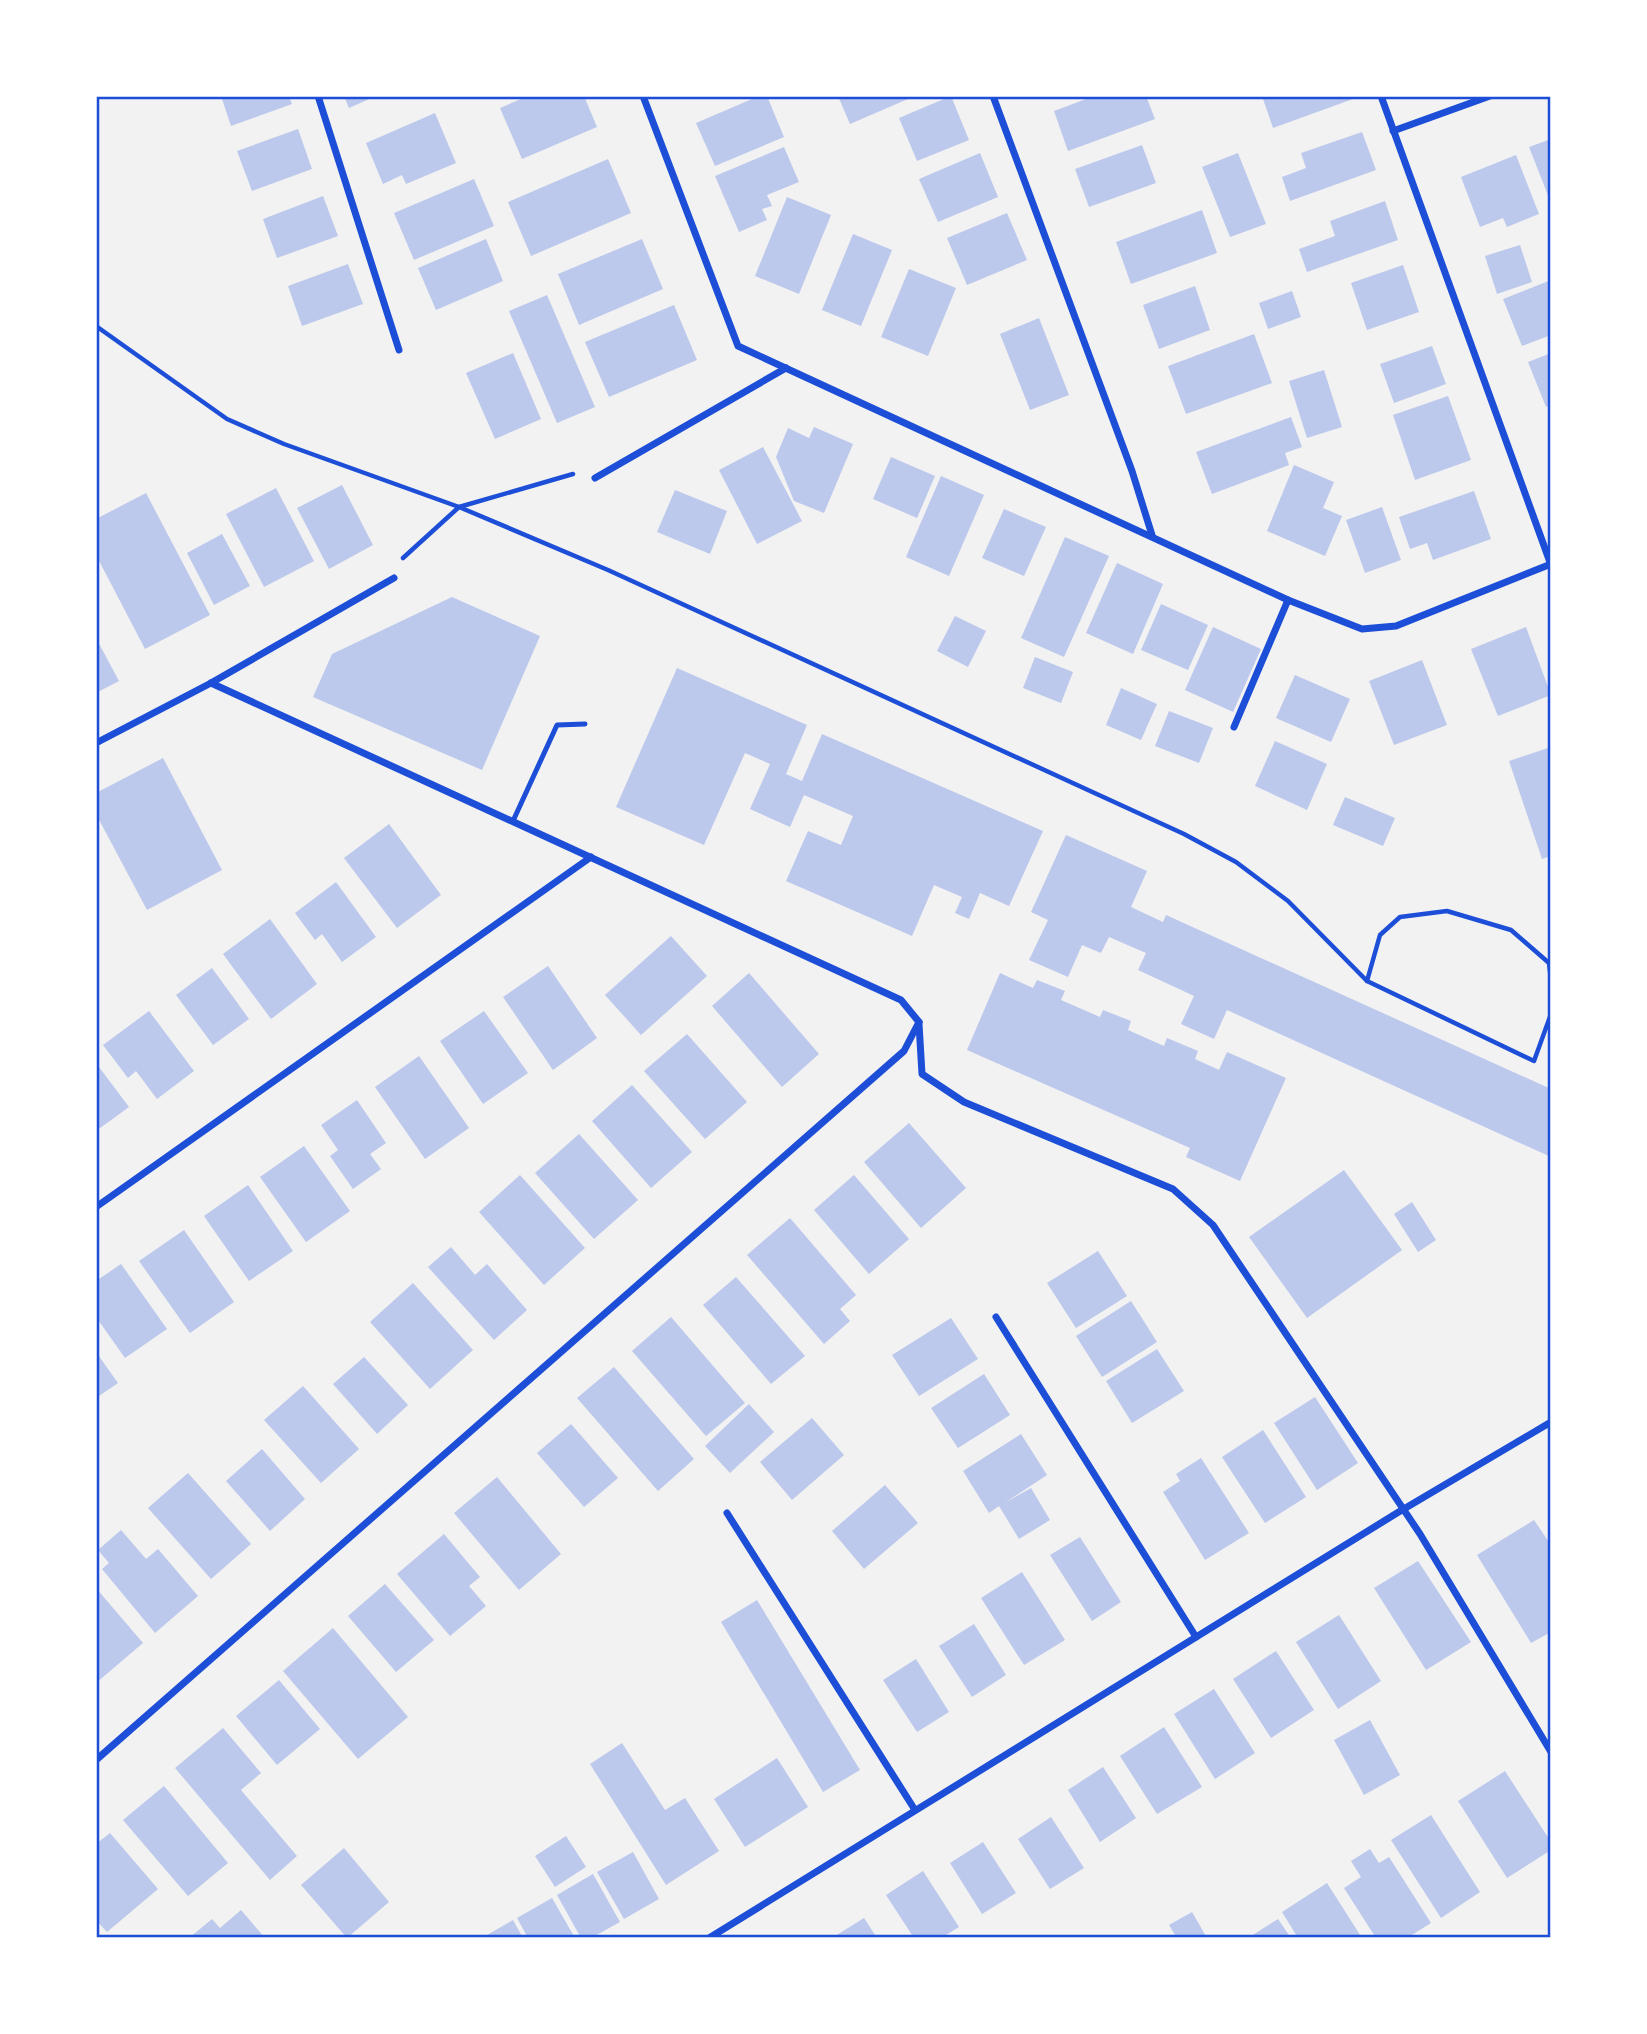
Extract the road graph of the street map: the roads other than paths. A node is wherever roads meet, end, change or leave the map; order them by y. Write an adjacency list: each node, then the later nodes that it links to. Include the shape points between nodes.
1 (317, 96): 7 (street)
2 (643, 96): 8 (street, via 738,346)
3 (993, 96): 10 (street)
4 (1381, 96): 6 (street)
5 (1490, 96): 6 (street)
6 (1393, 131): 11 (street)
7 (400, 350)
8 (786, 368): 9 (street); 10 (street)
9 (595, 478)
10 (1152, 535): 13 (street)
11 (1551, 564): 13 (street, via 1396,626 1362,629)
12 (394, 578): 14 (street)
13 (1288, 600): 16 (street)
14 (211, 683): 17 (street); 18 (street)
15 (584, 724): 18 (lane, via 557,725)
16 (1234, 727)
17 (96, 743)
18 (513, 821): 19 (street)
19 (591, 857): 20 (street, via 901,1000); 21 (street)
20 (919, 1022): 24 (street, via 922,1074 964,1102 1173,1189 1213,1225); 28 (street, via 904,1051)
21 (96, 1207)
22 (996, 1317): 26 (street)
23 (1551, 1422): 24 (street)
24 (1401, 1510): 26 (street); 27 (street)
25 (727, 1513): 29 (street)
26 (1196, 1637): 29 (street)
27 (1551, 1752)
28 (96, 1760)
29 (915, 1810): 30 (street)
30 (709, 1938)

